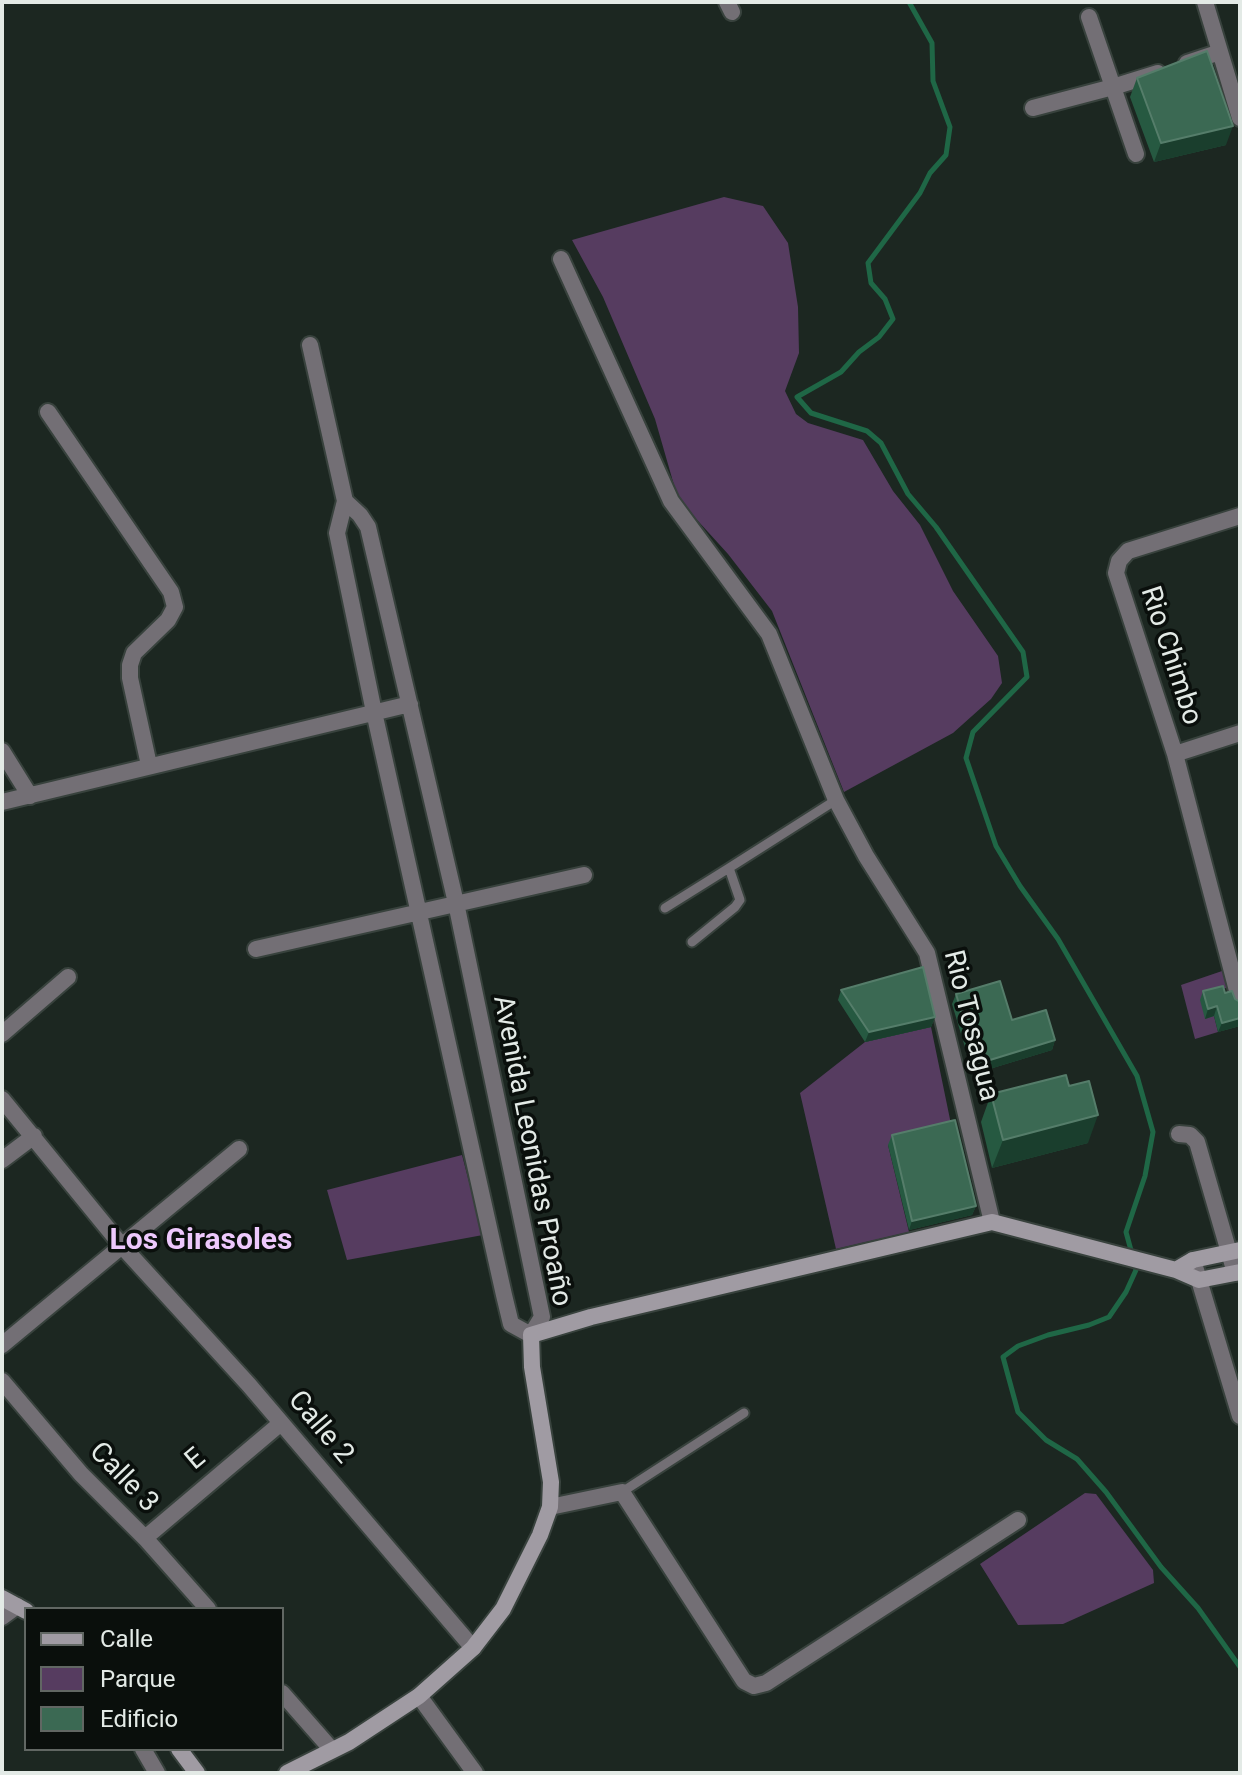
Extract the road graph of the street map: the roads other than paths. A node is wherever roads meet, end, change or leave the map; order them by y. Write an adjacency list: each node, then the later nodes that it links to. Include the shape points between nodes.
1 (1205, 2): 3 (street)
2 (1089, 17): 4 (street)
3 (1220, 52): 4 (street); 6 (street)
4 (1113, 87): 5 (street); 7 (street)
5 (1033, 108)
6 (1240, 118)
7 (1136, 154)
8 (561, 259): 20 (street, Rio Tosagua, via 671,501 769,634)
9 (310, 345): 11 (street)
10 (48, 412): 18 (street, via 171,592 175,607 168,620 134,653 130,665)
11 (345, 501): 13 (street, Avenida Leonidas Proaño, via 368,527); 14 (street, Avenida Leonidas Proaño, via 337,533)
12 (1240, 516): 17 (street, Rio Chimbo, via 1128,551 1119,561 1116,573)
13 (410, 704): 14 (street); 24 (street, Avenida Leonidas Proaño)
14 (374, 712): 18 (street); 26 (street, Avenida Leonidas Proaño)
15 (1240, 733): 17 (street)
16 (2, 751): 19 (street)
17 (1175, 754): 30 (street, Rio Chimbo)
18 (149, 765): 19 (street)
19 (30, 796): 21 (street)
20 (836, 800): 22 (lane); 37 (street, Rio Tosagua, via 927,953)
21 (2, 802)
22 (729, 868): 25 (lane); 27 (lane, via 740,900)
23 (584, 875): 24 (street)
24 (456, 903): 26 (street); 44 (street, Avenida Leonidas Proaño, via 542,1317)
25 (665, 908)
26 (420, 911): 28 (street); 44 (street, Avenida Leonidas Proaño, via 511,1324)
27 (692, 942)
28 (256, 949)
29 (68, 977): 31 (street)
30 (1240, 1000)
31 (2, 1034)
32 (2, 1099): 34 (street, Calle 2)
33 (1179, 1134): 39 (street, via 1197,1142)
34 (34, 1136): 36 (street); 38 (street, Calle 2)
35 (239, 1149): 38 (street)
36 (2, 1160)
37 (992, 1222): 41 (main road); 44 (main road)
38 (122, 1246): 45 (street); 49 (street, Calle 2)
39 (1235, 1251): 40 (main road); 42 (street)
40 (1193, 1260): 41 (main road); 43 (street)
41 (1172, 1270): 43 (main road)
42 (1238, 1272): 43 (main road)
43 (1199, 1280): 48 (street)
44 (531, 1335): 51 (main road)
45 (2, 1345)
46 (2, 1381): 53 (street, Calle 3, via 81,1474)
47 (744, 1413): 50 (lane)
48 (1240, 1416)
49 (281, 1423): 53 (street, E); 57 (street, Calle 2)
50 (622, 1492): 51 (street); 52 (street, via 744,1681 754,1686)
51 (550, 1507): 57 (main road, via 503,1609)
52 (1018, 1520)
53 (145, 1538): 55 (street, Calle 3)
54 (15, 1605): 56 (street)
55 (206, 1607)
56 (2, 1617)
57 (473, 1648): 59 (main road)
58 (284, 1695): 60 (street)
59 (419, 1696): 60 (main road); 66 (street)
60 (332, 1750): 65 (main road)
61 (144, 1751): 63 (street)
62 (180, 1751): 64 (main road)
63 (157, 1773)
64 (197, 1773)
65 (287, 1773)
66 (475, 1773)

